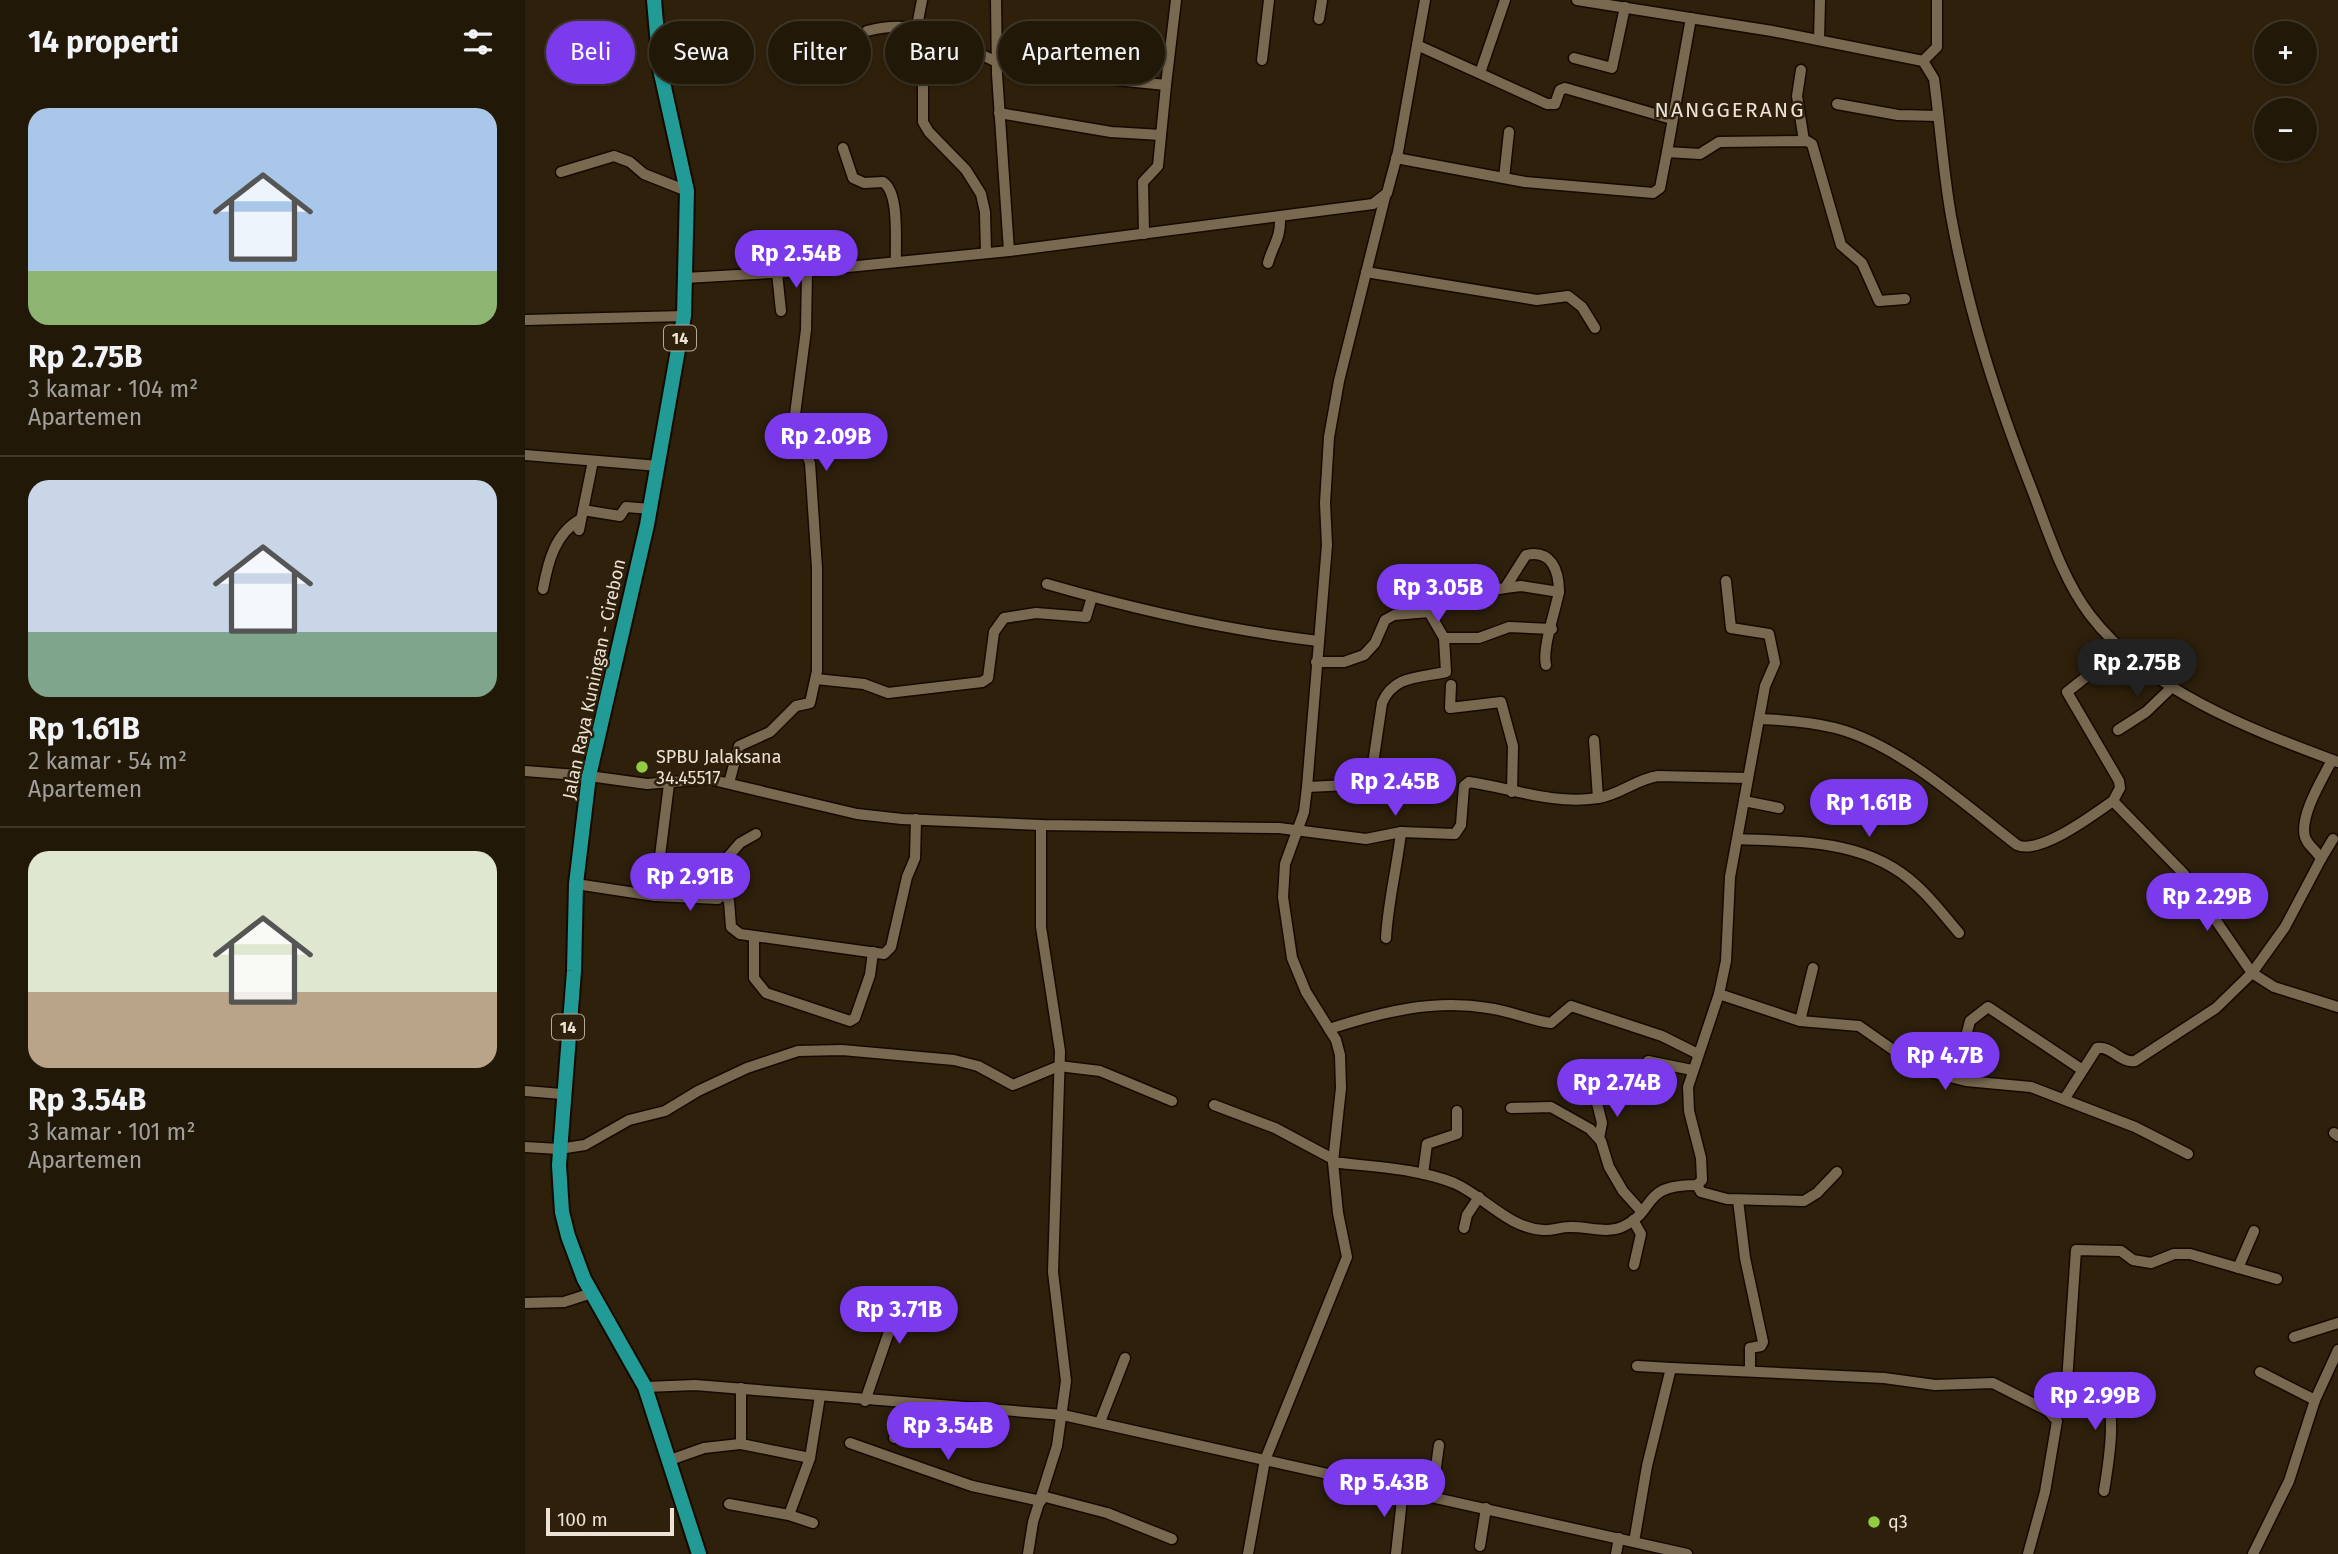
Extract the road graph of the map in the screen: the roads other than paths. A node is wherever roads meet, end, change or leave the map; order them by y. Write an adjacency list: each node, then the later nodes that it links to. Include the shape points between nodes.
1 (922, 0): 16 (street)
2 (996, 0): 23 (street)
3 (1176, 0): 28 (street)
4 (1269, 0): 21 (street)
5 (1322, 0): 15 (street)
6 (1425, 0): 18 (street)
7 (1506, 0): 25 (street)
8 (1577, 0): 11 (street)
9 (1820, 0): 17 (street)
10 (1937, 0): 22 (street, via 1937,47)
11 (1590, 1): 13 (street)
12 (654, 6): 41 (highway, Jalan Raya Kuningan - Cirebon / 14, via 660,69)
13 (1625, 7): 14 (street); 20 (street, via 1613,67)
14 (1691, 18): 17 (street); 32 (street)
15 (1319, 19)
16 (918, 21)
17 (1819, 40): 22 (street)
18 (1417, 46): 25 (street); 38 (street)
19 (984, 56): 23 (street)
20 (1574, 58)
21 (1262, 60)
22 (1923, 61): 31 (street, via 1934,79)
23 (997, 62): 30 (street)
24 (1801, 70): 35 (street, via 1797,96)
25 (1480, 73): 32 (street, via 1547,104 1555,104 1565,88)
26 (923, 84): 46 (street, via 923,122 981,194)
27 (1156, 84): 28 (street)
28 (1166, 85): 34 (street)
29 (1837, 104): 31 (street, via 1898,115)
30 (999, 113): 34 (street, via 1104,131); 45 (street)
31 (1938, 116): 74 (street, via 1953,223 1995,396 2071,582 2091,616)
32 (1672, 119): 37 (street)
33 (1509, 132): 40 (street)
34 (1161, 135): 44 (street, via 1156,170 1143,181)
35 (1804, 141): 37 (street, via 1719,142 1700,154); 53 (street, via 1812,144 1819,160 1841,245 1862,263 1879,301)
36 (843, 148): 47 (street, via 853,178 890,187)
37 (1667, 152): 40 (street, via 1660,188 1653,193)
38 (1396, 158): 40 (street); 42 (street)
39 (561, 172): 41 (street, via 614,156)
40 (1504, 178)
41 (687, 191): 52 (highway, Jalan Raya Kuningan - Cirebon / 14)
42 (1385, 197): 43 (street, via 1361,208); 50 (street)
43 (1280, 217): 44 (street); 48 (street, via 1280,239 1270,251)
44 (1144, 234): 45 (street)
45 (1009, 251): 46 (street)
46 (986, 253): 47 (street)
47 (896, 261): 49 (street)
48 (1269, 263)
49 (807, 271): 51 (street); 77 (street, via 806,330 794,422 812,481)
50 (1366, 272): 57 (street, via 1537,300 1569,296 1583,307); 73 (street, via 1329,437 1327,545)
51 (777, 273): 52 (street); 54 (street)
52 (685, 278): 55 (highway, Jalan Raya Kuningan - Cirebon / 14)
53 (1905, 299)
54 (781, 311)
55 (684, 316): 56 (street); 60 (highway, Jalan Raya Kuningan - Cirebon / 14)
56 (525, 320)
57 (1595, 328)
58 (525, 455): 59 (street)
59 (593, 461): 60 (street); 62 (street)
60 (659, 466): 61 (highway, Jalan Raya Kuningan - Cirebon / 14)
61 (651, 509): 62 (street, via 626,506 614,517); 85 (highway, Jalan Raya Kuningan - Cirebon / 14)
62 (582, 514): 63 (street); 67 (street, via 549,554)
63 (579, 530)
64 (1726, 581): 80 (street, via 1731,628 1766,632 1771,637 1775,663 1765,686)
65 (1047, 584): 69 (street)
66 (1505, 588): 68 (street); 68 (street, via 1521,559 1538,553 1556,568); 70 (street, via 1459,596)
67 (543, 589)
68 (1559, 592): 71 (street)
69 (1092, 597): 73 (street, via 1215,627); 77 (street, via 1086,617 1035,613 1004,618 994,632 989,678 982,682 888,693 864,684)
70 (1429, 612): 72 (street); 75 (street, via 1385,620 1364,655 1344,662)
71 (1552, 629): 72 (street, via 1505,627 1479,638); 76 (street, via 1543,652)
72 (1444, 638): 89 (street, via 1446,672 1397,681 1387,691 1370,785)
73 (1318, 641): 75 (street)
74 (2128, 652): 79 (street); 93 (street, via 2067,692 2119,781)
75 (1316, 662): 89 (street)
76 (1546, 665)
77 (816, 679): 87 (street, via 810,703 796,706 770,732 739,746)
78 (1451, 685): 90 (street, via 1450,708 1501,702 1513,746)
79 (2172, 687): 81 (street); 83 (street, via 2230,719)
80 (1760, 719): 86 (street); 93 (street, via 1856,735 1920,770 2020,846 2031,847 2069,830)
81 (2118, 730)
82 (1594, 740): 91 (street)
83 (2335, 761): 102 (street, via 2311,801 2305,827 2305,838)
84 (525, 771): 85 (street)
85 (589, 776): 88 (street); 103 (highway, Jalan Raya Kuningan - Cirebon / 14)
86 (1748, 779): 91 (street, via 1658,776); 92 (street)
87 (729, 783): 88 (street, via 701,779); 95 (street, via 857,814)
88 (669, 785): 105 (street)
89 (1307, 787): 97 (street)
90 (1512, 792): 91 (street, via 1552,799); 98 (street, via 1466,783 1461,825 1455,834)
91 (1598, 798)
92 (1744, 801): 94 (street); 100 (street)
93 (2113, 802): 111 (street, via 2184,874)
94 (1779, 808)
95 (916, 819): 96 (street); 109 (street, via 915,858 891,947 884,954)
96 (1041, 825): 97 (street); 117 (street, via 1041,927 1061,1051)
97 (1299, 830): 98 (street, via 1366,839); 115 (street, via 1285,864 1285,924 1306,992)
98 (1401, 832): 108 (street)
99 (756, 834): 104 (street, via 727,858)
100 (1738, 839): 106 (street, via 1814,842 1854,849 1915,883); 112 (street, via 1731,877 1730,942)
101 (2333, 839): 102 (street)
102 (2321, 859): 111 (street, via 2285,927)
103 (576, 884): 105 (street); 122 (highway, Jalan Raya Kuningan - Cirebon / 14, via 574,971)
104 (724, 894): 105 (street, via 716,900); 107 (street, via 732,929)
105 (655, 896)
106 (1959, 933)
107 (754, 937): 109 (street); 109 (street, via 754,978 766,993 850,1021 870,975)
108 (1386, 938)
109 (873, 952)
110 (1813, 968): 114 (street)
111 (2252, 973): 113 (street, via 2274,986); 118 (street, via 2215,1008 2138,1060 2127,1062 2100,1046)
112 (1719, 994): 114 (street); 116 (street)
113 (2338, 1007)
114 (1800, 1021): 120 (street, via 1859,1026 1922,1070)
115 (1329, 1029): 116 (street, via 1375,1014 1454,1003 1552,1023 1571,1006); 132 (street, via 1336,1040 1341,1072)
116 (1698, 1054): 119 (street)
117 (1059, 1066): 124 (street, via 1100,1072); 130 (street, via 1010,1085 967,1062 798,1051 698,1091 665,1111 629,1119 591,1142); 164 (street, via 1053,1272 1066,1359)
118 (2081, 1069): 120 (street, via 1988,1007 1970,1021); 123 (street)
119 (1692, 1070): 128 (street, via 1648,1061 1638,1078 1600,1081 1594,1091 1602,1123); 135 (street, via 1687,1100 1703,1173)
120 (1955, 1078): 123 (street, via 2031,1087)
121 (525, 1091): 122 (street)
122 (562, 1094): 130 (highway, Jalan Raya Kuningan - Cirebon / 14)
123 (2065, 1098): 131 (street)
124 (1172, 1101)
125 (1214, 1105): 132 (street, via 1275,1128)
126 (1511, 1108): 128 (street, via 1551,1107)
127 (1457, 1111): 134 (street, via 1457,1133 1427,1144)
128 (1599, 1138): 138 (street, via 1609,1167)
129 (525, 1147): 130 (street)
130 (559, 1149): 145 (highway, Jalan Raya Kuningan - Cirebon / 14, via 562,1212)
131 (2188, 1154)
132 (1333, 1161): 134 (street); 172 (street, via 1347,1257)
133 (1837, 1171): 137 (street, via 1809,1199)
134 (1423, 1174): 136 (street)
135 (1697, 1185): 137 (street, via 1701,1192); 138 (street, via 1664,1188)
136 (1479, 1197): 139 (street, via 1514,1221 1544,1230 1615,1229); 140 (street)
137 (1738, 1200): 154 (street, via 1763,1342 1750,1348)
138 (1641, 1211): 139 (street)
139 (1633, 1220): 142 (street, via 1641,1234)
140 (1464, 1228)
141 (2254, 1231): 143 (street)
142 (1634, 1265)
143 (2238, 1268): 144 (street); 156 (street, via 2190,1254 2151,1262 2133,1260 2121,1251 2076,1250)
144 (2277, 1279)
145 (592, 1293): 146 (street, via 564,1302); 157 (highway, Jalan Raya Kuningan - Cirebon / 14)
146 (525, 1303)
147 (2338, 1323): 149 (street)
148 (892, 1324): 161 (street)
149 (2294, 1337)
150 (2338, 1350): 160 (street)
151 (1125, 1358): 165 (street)
152 (1637, 1366): 153 (street)
153 (1671, 1368): 154 (street); 183 (street)
154 (1751, 1371): 163 (street, via 1935,1385 1989,1382)
155 (2260, 1372): 160 (street)
156 (2067, 1382): 163 (street, via 2064,1393); 174 (street, via 2103,1394 2109,1404)
157 (645, 1387): 158 (street); 171 (highway, Jalan Raya Kuningan - Cirebon / 14)
158 (741, 1388): 159 (street); 168 (street)
159 (820, 1396): 161 (street); 170 (street)
160 (2315, 1400): 192 (street, via 2289,1481)
161 (865, 1401): 162 (street)
162 (905, 1403): 164 (street); 166 (street)
163 (2048, 1411): 191 (street, via 2056,1425)
164 (1063, 1415): 165 (street); 176 (street)
165 (1100, 1422): 172 (street)
166 (894, 1438)
167 (850, 1443): 176 (street, via 972,1486)
168 (740, 1444): 170 (street); 171 (street, via 711,1447)
169 (1439, 1445): 175 (street)
170 (810, 1458): 179 (street)
171 (670, 1460): 185 (highway, Jalan Raya Kuningan - Cirebon / 14)
172 (1265, 1460): 173 (street); 187 (street)
173 (1403, 1490): 175 (street); 188 (street)
174 (2104, 1491)
175 (1431, 1496): 178 (street)
176 (1042, 1499): 182 (street, via 1107,1513); 186 (street)
177 (729, 1504): 179 (street)
178 (1486, 1508): 181 (street); 184 (street)
179 (789, 1514): 180 (street)
180 (813, 1523)
181 (1619, 1538): 183 (street); 189 (street)
182 (1172, 1539)
183 (1634, 1542): 190 (street)
184 (1480, 1546)
185 (699, 1554)
186 (1028, 1554)
187 (1248, 1554)
188 (1396, 1554)
189 (1616, 1554)
190 (1687, 1554)
191 (2028, 1554)
192 (2253, 1554)

